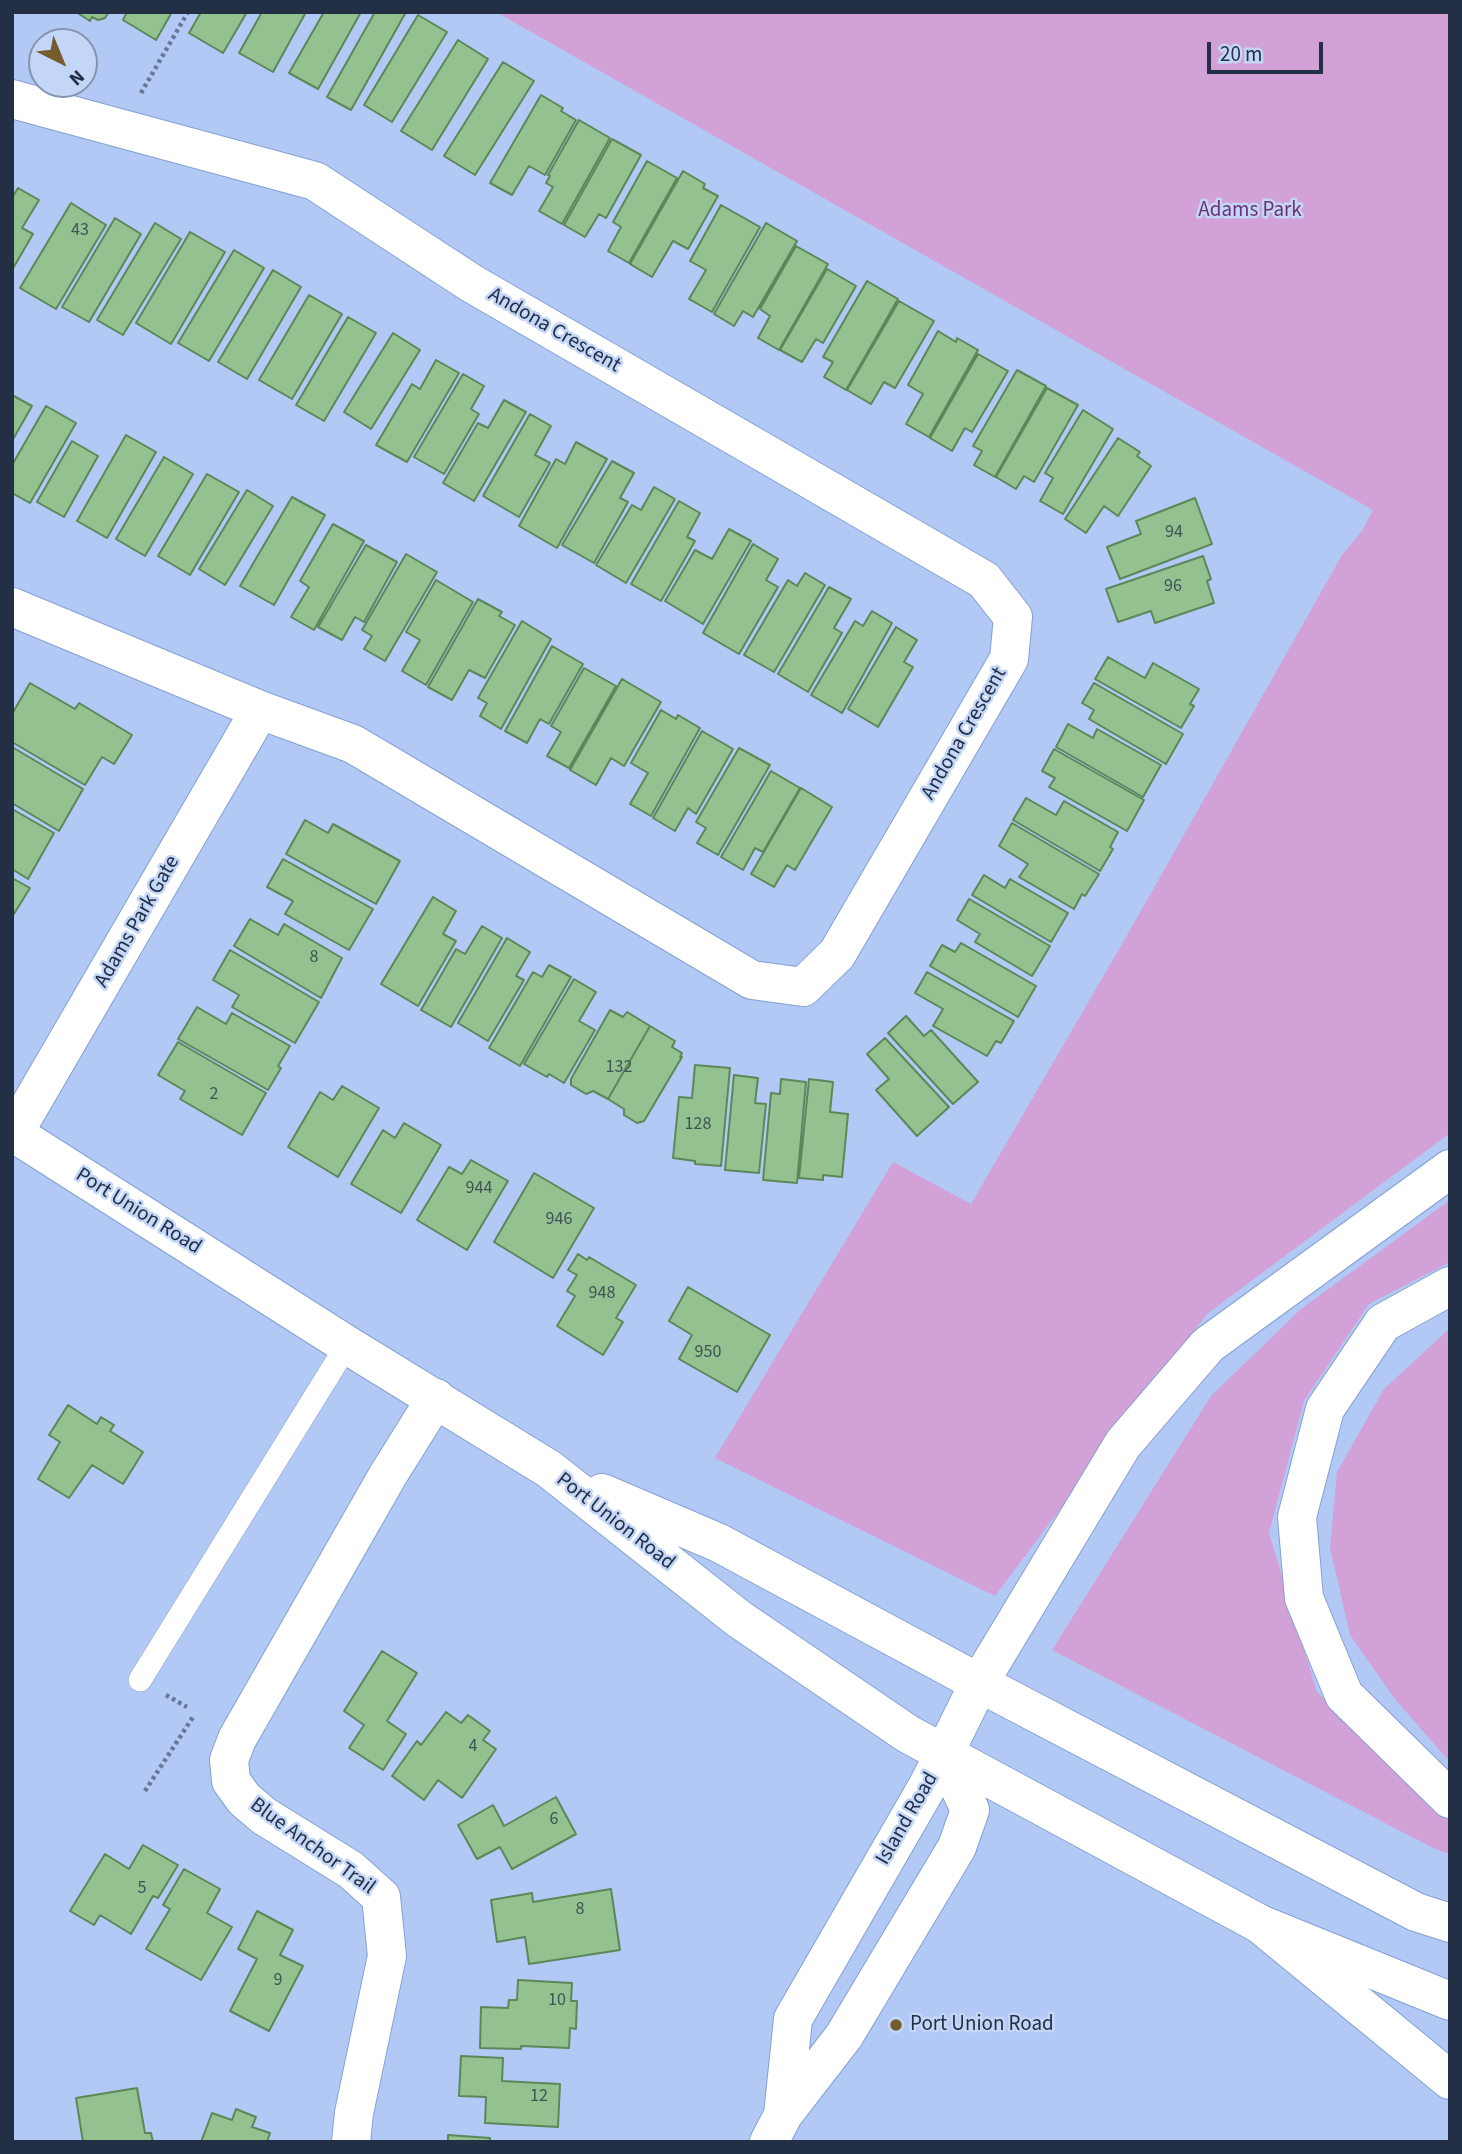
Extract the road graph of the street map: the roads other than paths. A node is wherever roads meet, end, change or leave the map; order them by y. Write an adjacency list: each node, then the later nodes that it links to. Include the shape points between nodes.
1 (12, 99): 3 (main road, Andona Crescent, via 315,181 471,283 984,580 1013,617 1009,659 838,954 803,987 752,979 353,744)
2 (12, 607): 3 (main road, Andona Crescent)
3 (260, 710): 4 (main road, Adams Park Gate)
4 (13, 1133): 7 (main road, Port Union Road)
5 (1450, 1169): 11 (main road, via 1208,1345 1123,1444)
6 (1450, 1286): 13 (main road, via 1383,1322 1325,1409 1297,1517 1304,1598 1344,1695)
7 (347, 1345): 8 (main road, Port Union Road); 10 (lane)
8 (436, 1398): 9 (main road, Port Union Road); 19 (main road, Blue Anchor Trail, via 229,1760 231,1780 244,1799 351,1870 381,1897 387,1956)
9 (549, 1469): 11 (main road, Port Union Road, via 719,1544); 12 (main road, Port Union Road, via 739,1619)
10 (140, 1680)
11 (979, 1683): 12 (main road); 14 (main road, Port Union Road, via 1416,1912)
12 (944, 1754): 15 (main road, Port Union Road); 18 (main road, Island Road, via 793,2019); 18 (main road, Island Road, via 970,1810 957,1847 844,2036)
13 (1450, 1798)
14 (1450, 1923)
15 (1260, 1924): 16 (main road, Port Union Road); 17 (main road)
16 (1450, 2001)
17 (1450, 2080)
18 (776, 2129)
19 (351, 2142)

